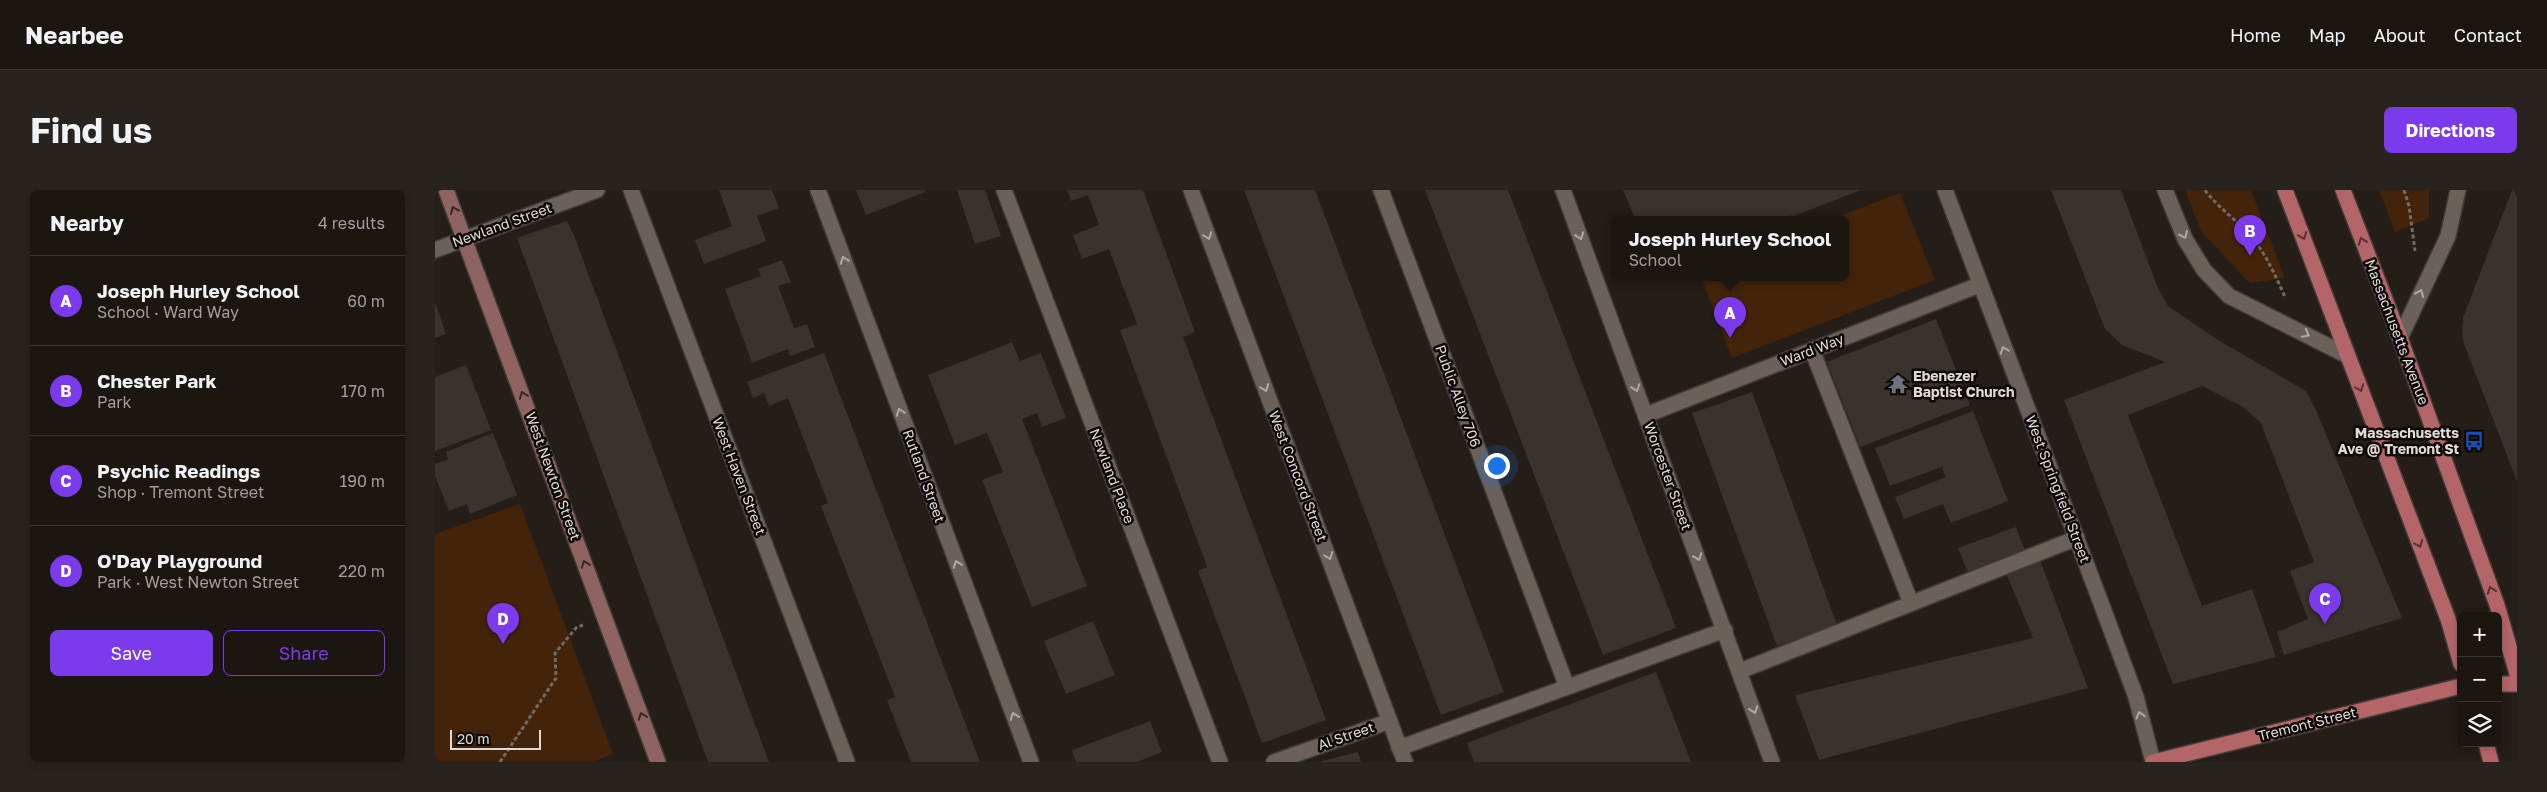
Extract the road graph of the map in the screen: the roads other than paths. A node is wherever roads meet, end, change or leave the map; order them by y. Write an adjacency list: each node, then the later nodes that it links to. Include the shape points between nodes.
1 (446, 190): 14 (main road, West Newton Street, one-way to 1)
2 (597, 190): 14 (street, Newland Street)
3 (631, 190): 36 (street, West Haven Street)
4 (818, 190): 37 (street, Rutland Street, one-way to 4)
5 (1004, 190): 38 (street, Newland Place)
6 (1191, 190): 32 (street, West Concord Street, one-way to 32)
7 (1381, 190): 30 (street, Public Alley 706)
8 (1563, 190): 20 (street, Worcester Street, one-way to 20)
9 (1945, 190): 16 (street, West Springfield Street)
10 (2165, 190): 19 (street, one-way to 19, via 2185,240 2204,270 2229,296)
11 (2285, 190): 19 (main road, one-way to 19)
12 (2343, 190): 17 (main road, Massachusetts Avenue, one-way to 12)
13 (2457, 190): 17 (street, one-way to 13, via 2448,236)
14 (466, 238): 15 (street, Newland Street); 35 (main road, West Newton Street, one-way to 14)
15 (435, 250)
16 (1979, 285): 18 (street, Ward Way); 21 (street, West Springfield Street, one-way to 16)
17 (2400, 338): 24 (main road, Massachusetts Avenue, one-way to 17, via 2497,605)
18 (1811, 350): 20 (street, Ward Way); 22 (street)
19 (2348, 356): 25 (main road, one-way to 25, via 2448,619)
20 (1646, 415): 23 (street, Worcester Street, one-way to 23)
21 (2077, 538): 22 (street); 41 (street, West Springfield Street, one-way to 21, via 2136,697)
22 (1911, 603): 26 (street)
23 (1725, 630): 26 (street, Worcester Street); 30 (street)
24 (2508, 650): 27 (main road, Massachusetts Avenue)
25 (2459, 657)
26 (1739, 671): 40 (street, Worcester Street, one-way to 40)
27 (2517, 674)
28 (2502, 684): 29 (main road)
29 (2517, 684)
30 (1567, 687): 34 (street)
31 (2457, 687): 41 (main road, Tremont Street)
32 (1390, 721): 34 (street, West Concord Street); 39 (street, Al Street)
33 (2487, 747): 42 (main road)
34 (1402, 755)
35 (658, 762)
36 (847, 762)
37 (1031, 762)
38 (1220, 762)
39 (1274, 762)
40 (1772, 762)
41 (2153, 762)
42 (2491, 762)

